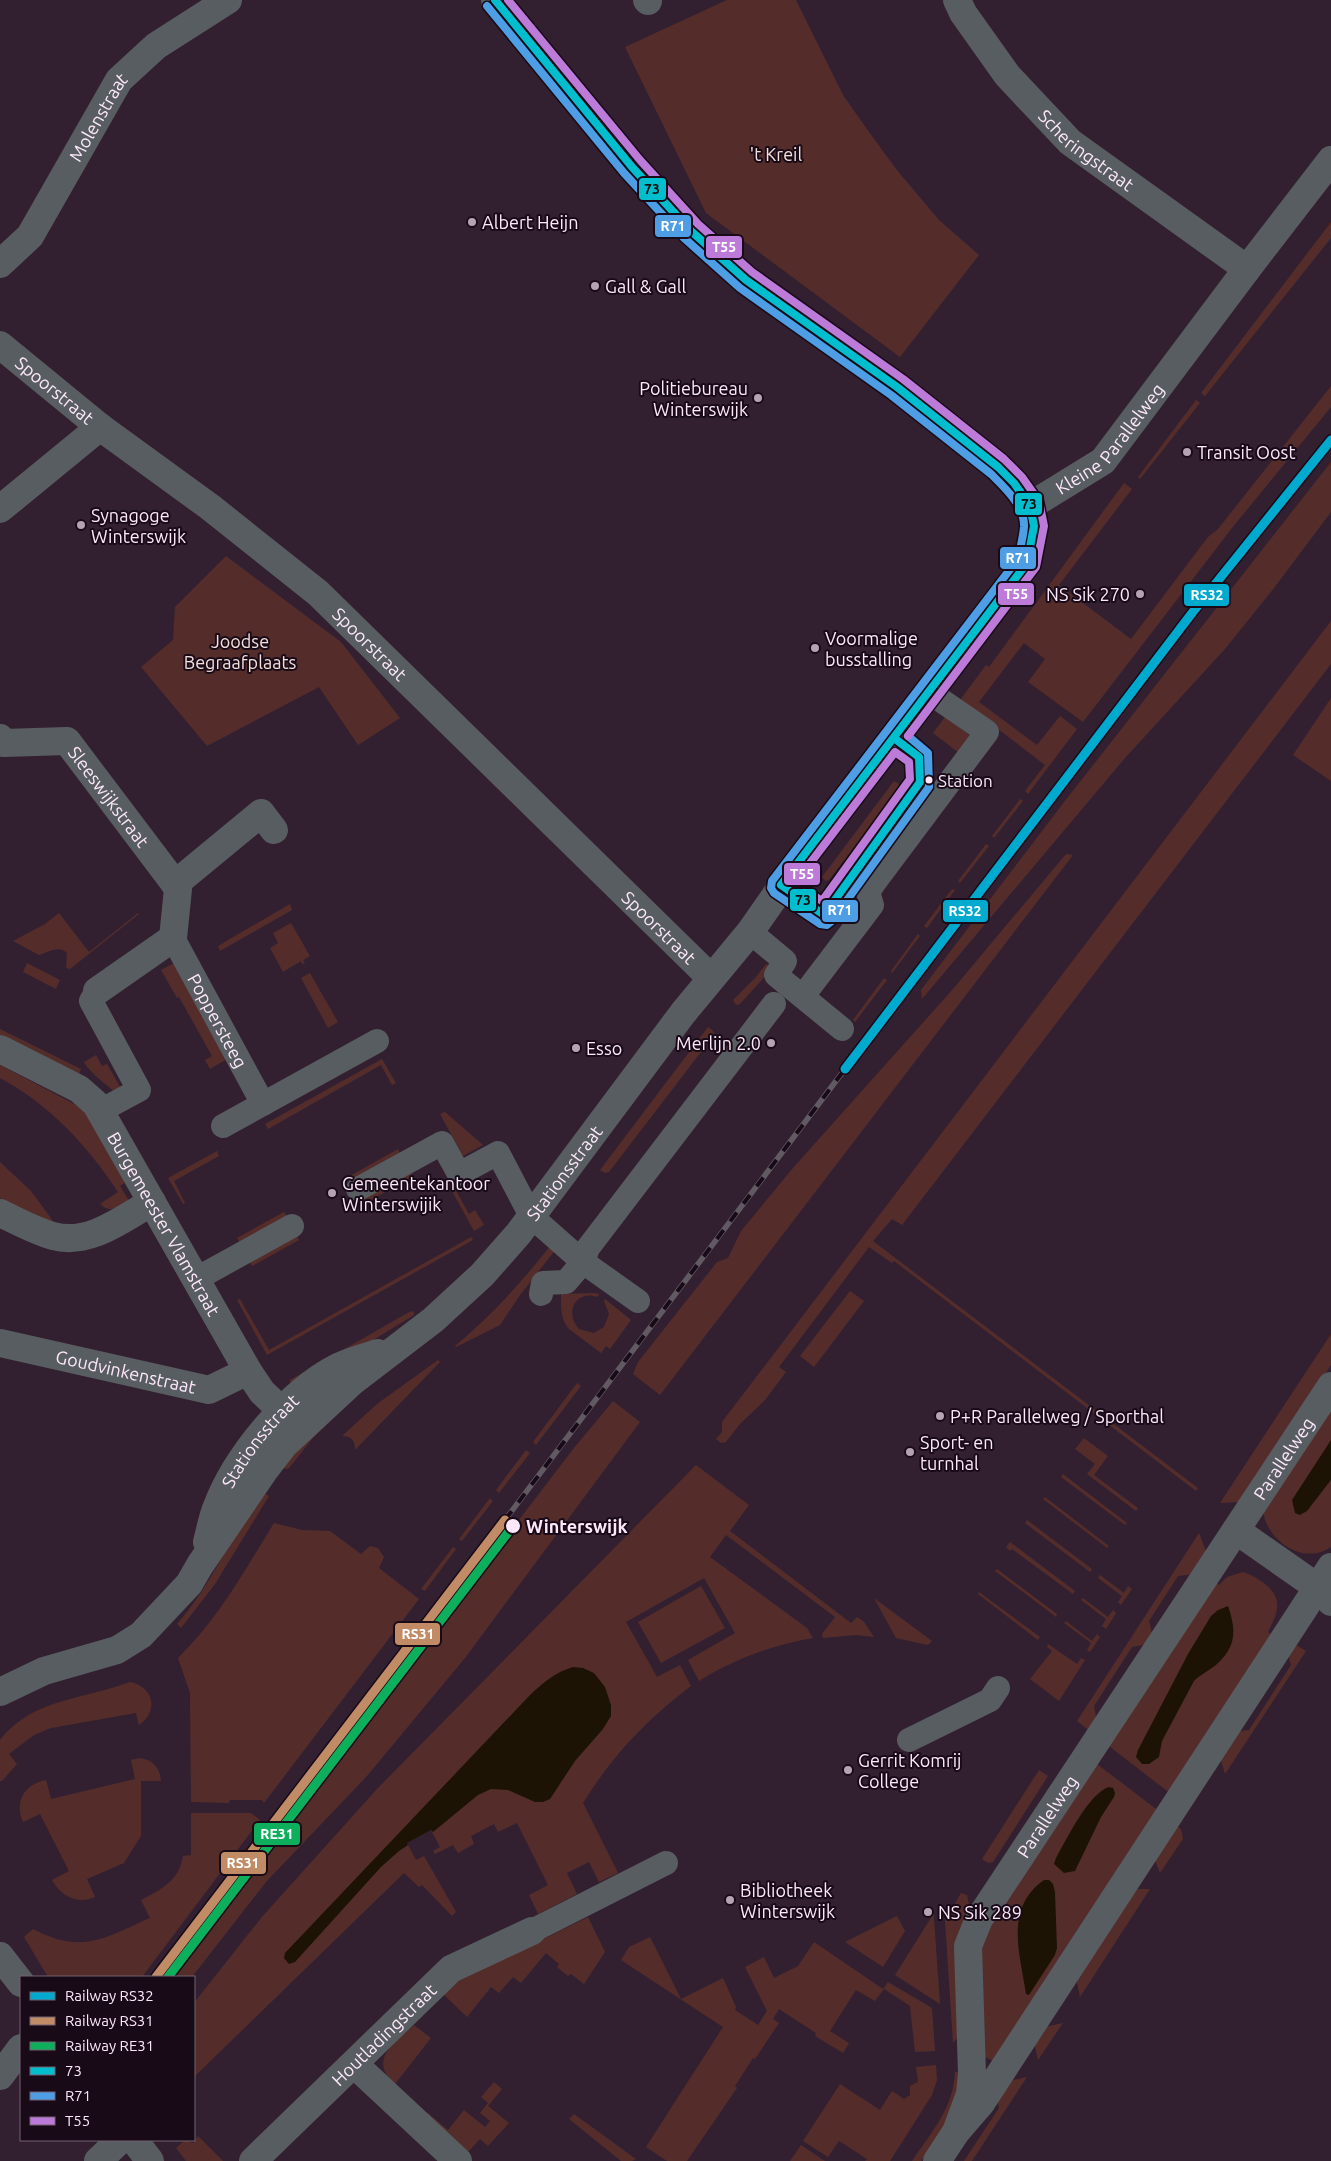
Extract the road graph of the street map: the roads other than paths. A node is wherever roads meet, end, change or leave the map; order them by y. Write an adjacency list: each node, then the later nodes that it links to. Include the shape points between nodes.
1 (228, 0): 5 (street, Molenstraat, via 156,46 119,80 30,236)
2 (495, 0): 9 (street, via 632,167 691,231 746,280 897,387 998,468 1014,483)
3 (957, 0): 6 (street, Scheringstraat, via 1007,75 1070,142)
4 (1331, 160): 6 (street, Kleine Parallelweg)
5 (0, 264)
6 (1247, 269): 9 (street, Kleine Parallelweg, via 1103,461)
7 (0, 344): 8 (street, Spoorstraat)
8 (100, 427): 10 (street); 17 (street, Spoorstraat, via 210,507 318,594)
9 (1030, 506): 11 (street, via 1034,526 1027,563)
10 (0, 508)
11 (929, 692): 15 (street, via 803,856); 19 (street, via 987,732 874,883 868,892 872,905)
12 (0, 738): 14 (street, Sleeswijkstraat, via 4,743 67,741)
13 (274, 830): 14 (street, via 261,813)
14 (175, 884): 16 (street, via 178,889)
15 (750, 932): 17 (street); 19 (street, via 785,961 776,975)
16 (173, 938): 18 (street); 24 (street, Poppersteeg)
17 (711, 978): 30 (street, Stationsstraat)
18 (97, 991): 25 (street, via 91,1001 139,1090)
19 (803, 996): 21 (street)
20 (774, 1004): 32 (street, via 588,1248)
21 (842, 1029)
22 (377, 1041): 24 (street)
23 (0, 1049): 25 (street, Burgemeester Vlamstraat, via 79,1089)
24 (263, 1104): 26 (street)
25 (100, 1111): 28 (street, Burgemeester Vlamstraat)
26 (223, 1126)
27 (358, 1189): 30 (street, via 442,1143 459,1174 498,1153)
28 (152, 1202): 29 (street, via 102,1230 76,1238 60,1238 41,1232); 33 (street, Burgemeester Vlamstraat)
29 (0, 1213)
30 (532, 1216): 32 (street); 39 (street, Stationsstraat, via 501,1254 433,1320 352,1382)
31 (292, 1226): 33 (street)
32 (583, 1262): 34 (street, via 566,1282 543,1283); 35 (street)
33 (196, 1279): 37 (street, Burgemeester Vlamstraat)
34 (540, 1294)
35 (638, 1301)
36 (0, 1343): 37 (street, Goudvinkenstraat, via 209,1390)
37 (248, 1371): 39 (street, Burgemeester Vlamstraat, via 262,1392)
38 (1331, 1386): 40 (street, Parallelweg)
39 (291, 1419): 42 (street, Stationsstraat, via 264,1471 189,1584 154,1624 132,1643 97,1657)
40 (1236, 1531): 41 (street, Parallelweg); 54 (street, Parallelweg, via 979,1919 968,1946 970,2094)
41 (1326, 1585): 54 (street, Parallelweg, via 981,2103)
42 (44, 1671): 43 (street, Stationsstraat); 45 (street, Stationsstraat)
43 (0, 1674)
44 (998, 1688): 46 (street, via 990,1700)
45 (0, 1692)
46 (909, 1740)
47 (666, 1863): 48 (street)
48 (532, 1931): 52 (street, Houtladingstraat, via 451,1969)
49 (0, 1956): 50 (street)
50 (20, 1982)
51 (20, 2049): 53 (street)
52 (354, 2064): 59 (street, Houtladingstraat); 60 (street)
53 (0, 2076)
54 (956, 2132): 61 (street, Parallelweg)
55 (119, 2141): 57 (street)
56 (135, 2141): 58 (street)
57 (98, 2161)
58 (150, 2161)
59 (253, 2161)
60 (458, 2161)
61 (937, 2161)

